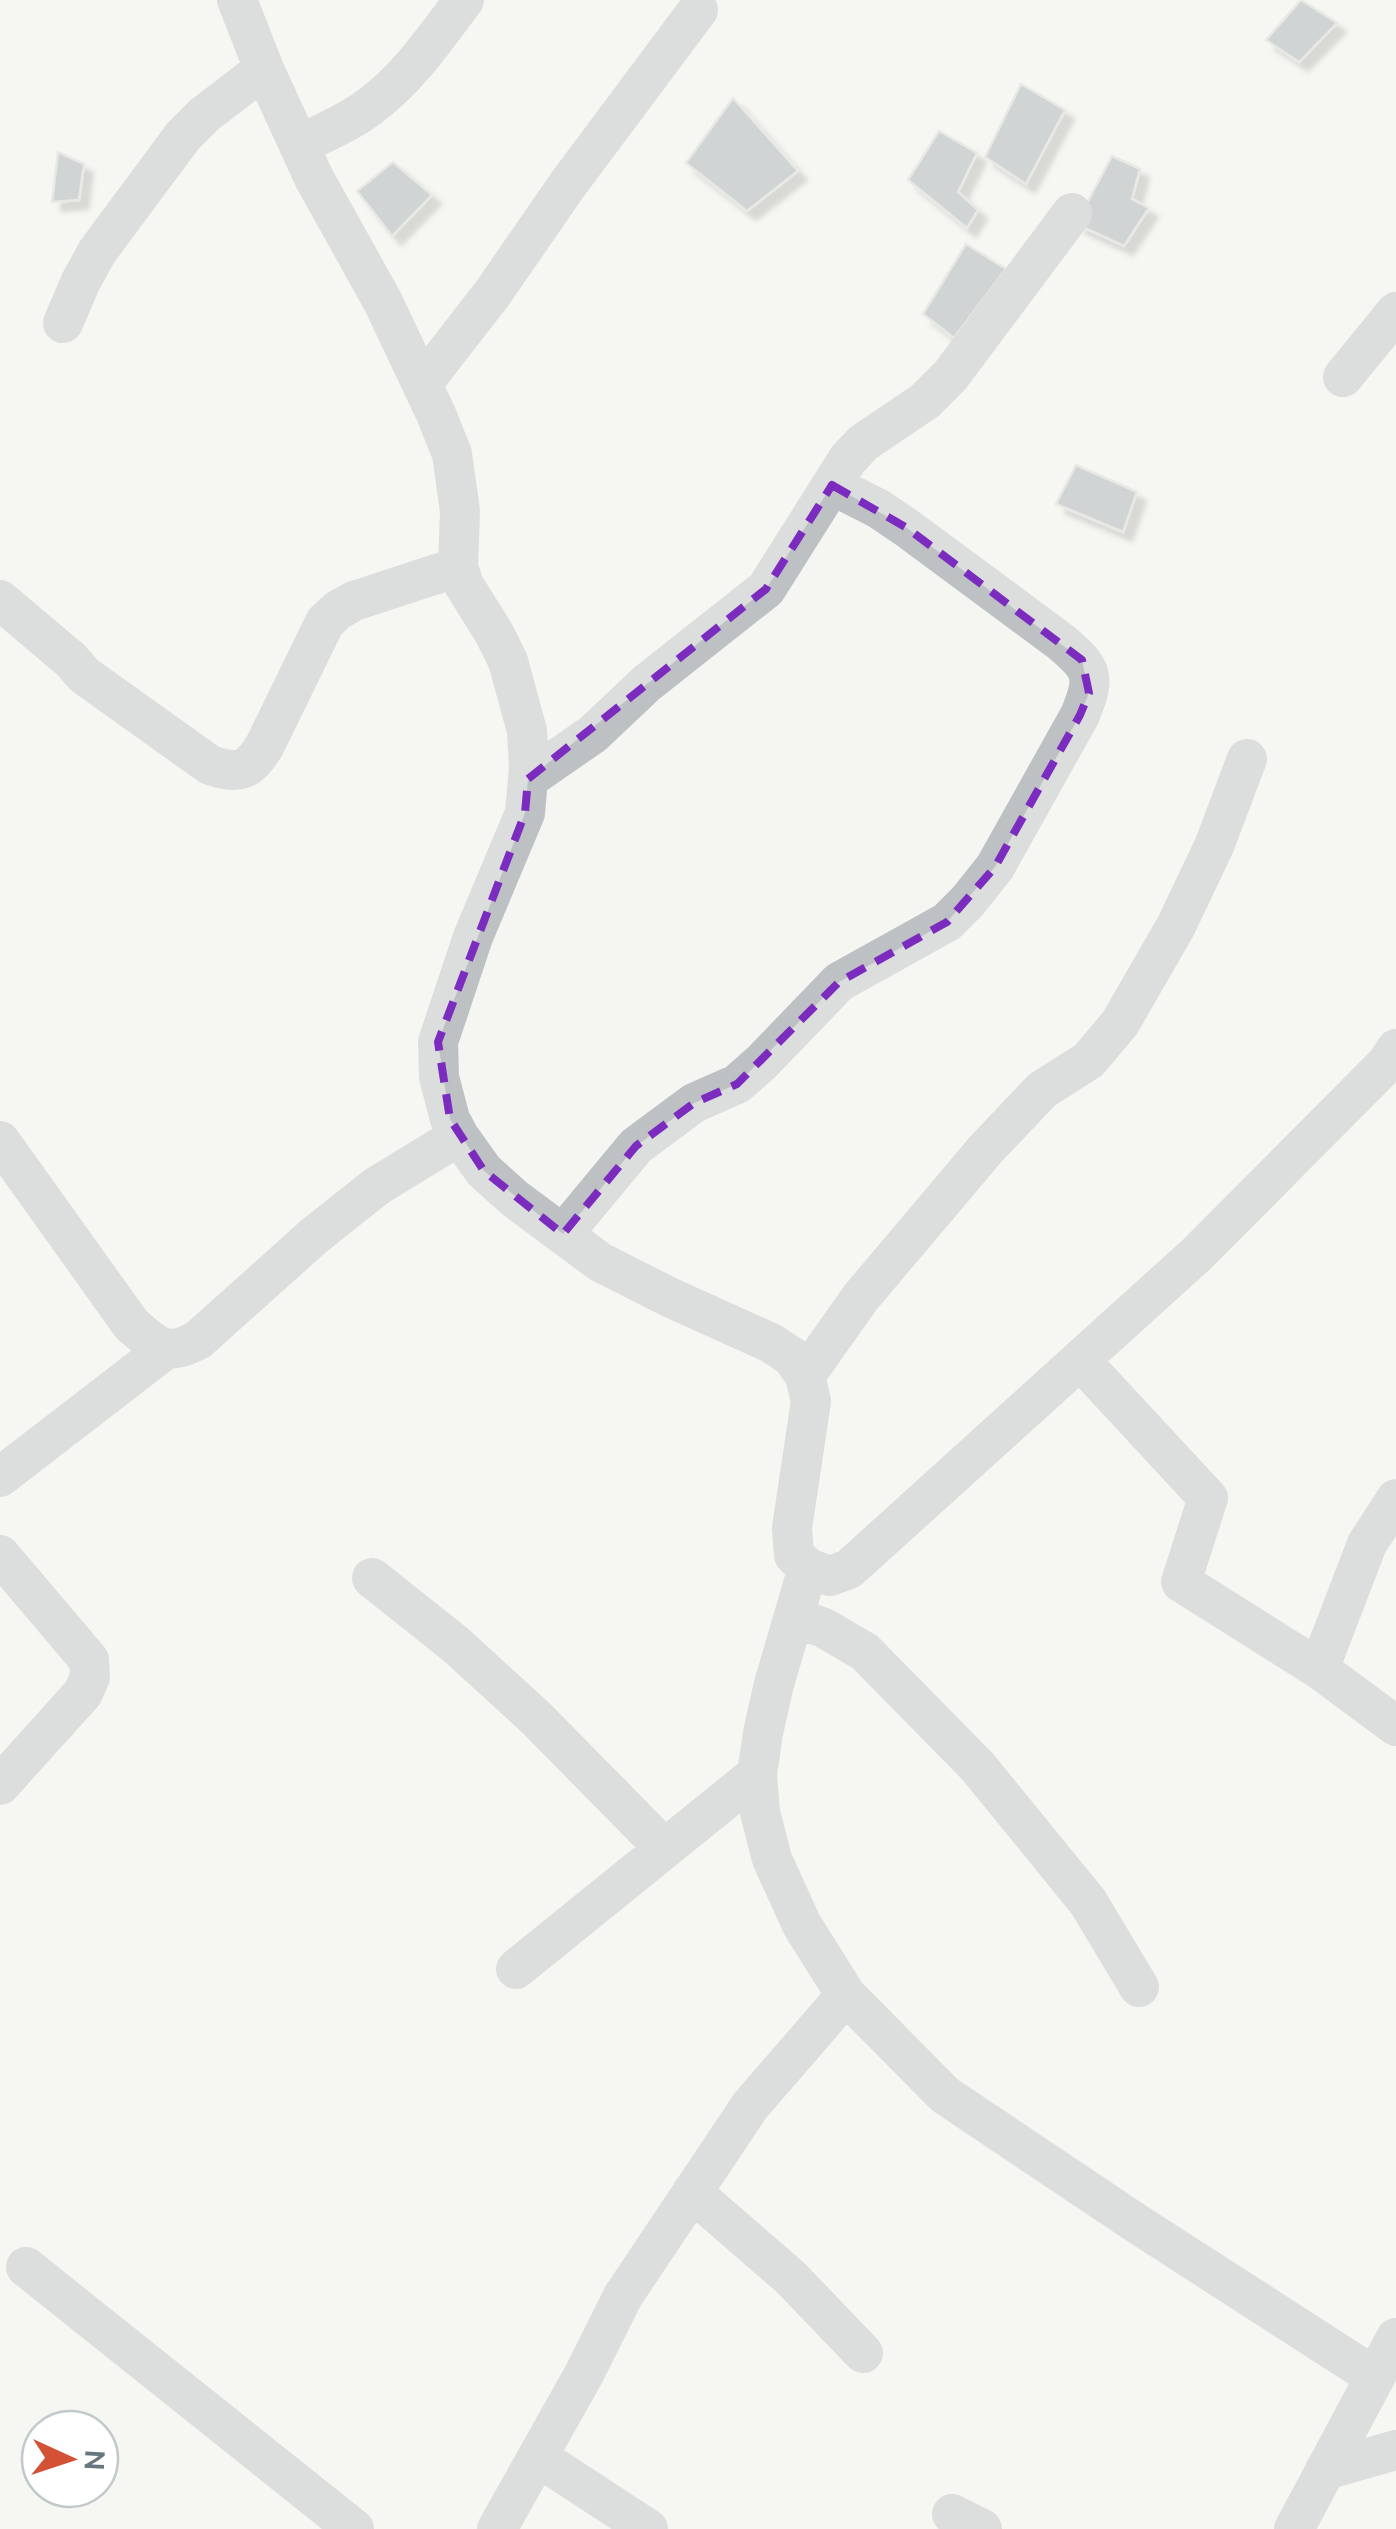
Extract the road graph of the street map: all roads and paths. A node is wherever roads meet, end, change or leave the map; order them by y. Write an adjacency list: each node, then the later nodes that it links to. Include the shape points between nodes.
1 (237, 0): 4 (street)
2 (464, 0): 5 (street, via 414,66 371,106)
3 (698, 10): 10 (street)
4 (264, 70): 5 (street); 8 (street, via 183,136 96,252)
5 (299, 145): 10 (street)
6 (1072, 213): 11 (street, via 951,375 862,443)
7 (1396, 312): 9 (street)
8 (64, 323)
9 (1343, 377)
10 (422, 384): 12 (street, via 452,454 460,510)
11 (832, 485): 15 (street, via 766,589 593,734); 19 (street, via 907,528 1061,642 1082,660 1089,692 995,867 948,922 838,982 736,1084 694,1103 636,1146)
12 (458, 568): 13 (street, via 354,601 325,622 266,745 243,770 210,766 84,675); 15 (street, via 508,661 528,730)
13 (0, 600)
14 (1247, 759): 22 (street, via 1176,926 1120,1023 1089,1060 1042,1090 999,1135 861,1297)
15 (528, 779): 17 (street, via 525,812 438,1042 439,1076)
16 (1396, 1049): 21 (street, via 1197,1254)
17 (458, 1136): 19 (street, via 484,1171); 20 (street, via 314,1236 198,1340)
18 (0, 1141): 20 (street, via 131,1324)
19 (564, 1234): 22 (street, via 600,1262 770,1343)
20 (166, 1349): 23 (street)
21 (1080, 1360): 26 (street, via 849,1569 830,1576); 29 (street, via 1208,1498 1181,1582)
22 (805, 1376): 26 (street, via 811,1401 792,1528 794,1555)
23 (0, 1477)
24 (1396, 1499): 29 (street, via 1362,1556)
25 (0, 1555): 32 (street, via 88,1660 90,1677 71,1709)
26 (808, 1568): 28 (street)
27 (372, 1578): 33 (street, via 536,1718)
28 (794, 1618): 31 (street); 35 (street, via 865,1652 978,1767 1088,1902)
29 (1319, 1670): 30 (street)
30 (1396, 1726)
31 (757, 1774): 33 (street); 36 (street, via 772,1859 802,1925)
32 (0, 1785)
33 (664, 1848): 34 (street)
34 (516, 1969)
35 (1140, 1987)
36 (846, 1995): 37 (street, via 750,2106); 41 (street, via 946,2096)
37 (692, 2192): 40 (street, via 790,2277); 43 (street, via 622,2296)
38 (26, 2267): 46 (street)
39 (1396, 2338): 41 (street)
40 (862, 2353)
41 (1375, 2377): 44 (street)
42 (1396, 2450): 44 (street)
43 (538, 2457): 47 (street); 48 (street)
44 (1325, 2470): 45 (street)
45 (1299, 2527)
46 (354, 2529)
47 (497, 2529)
48 (648, 2529)

